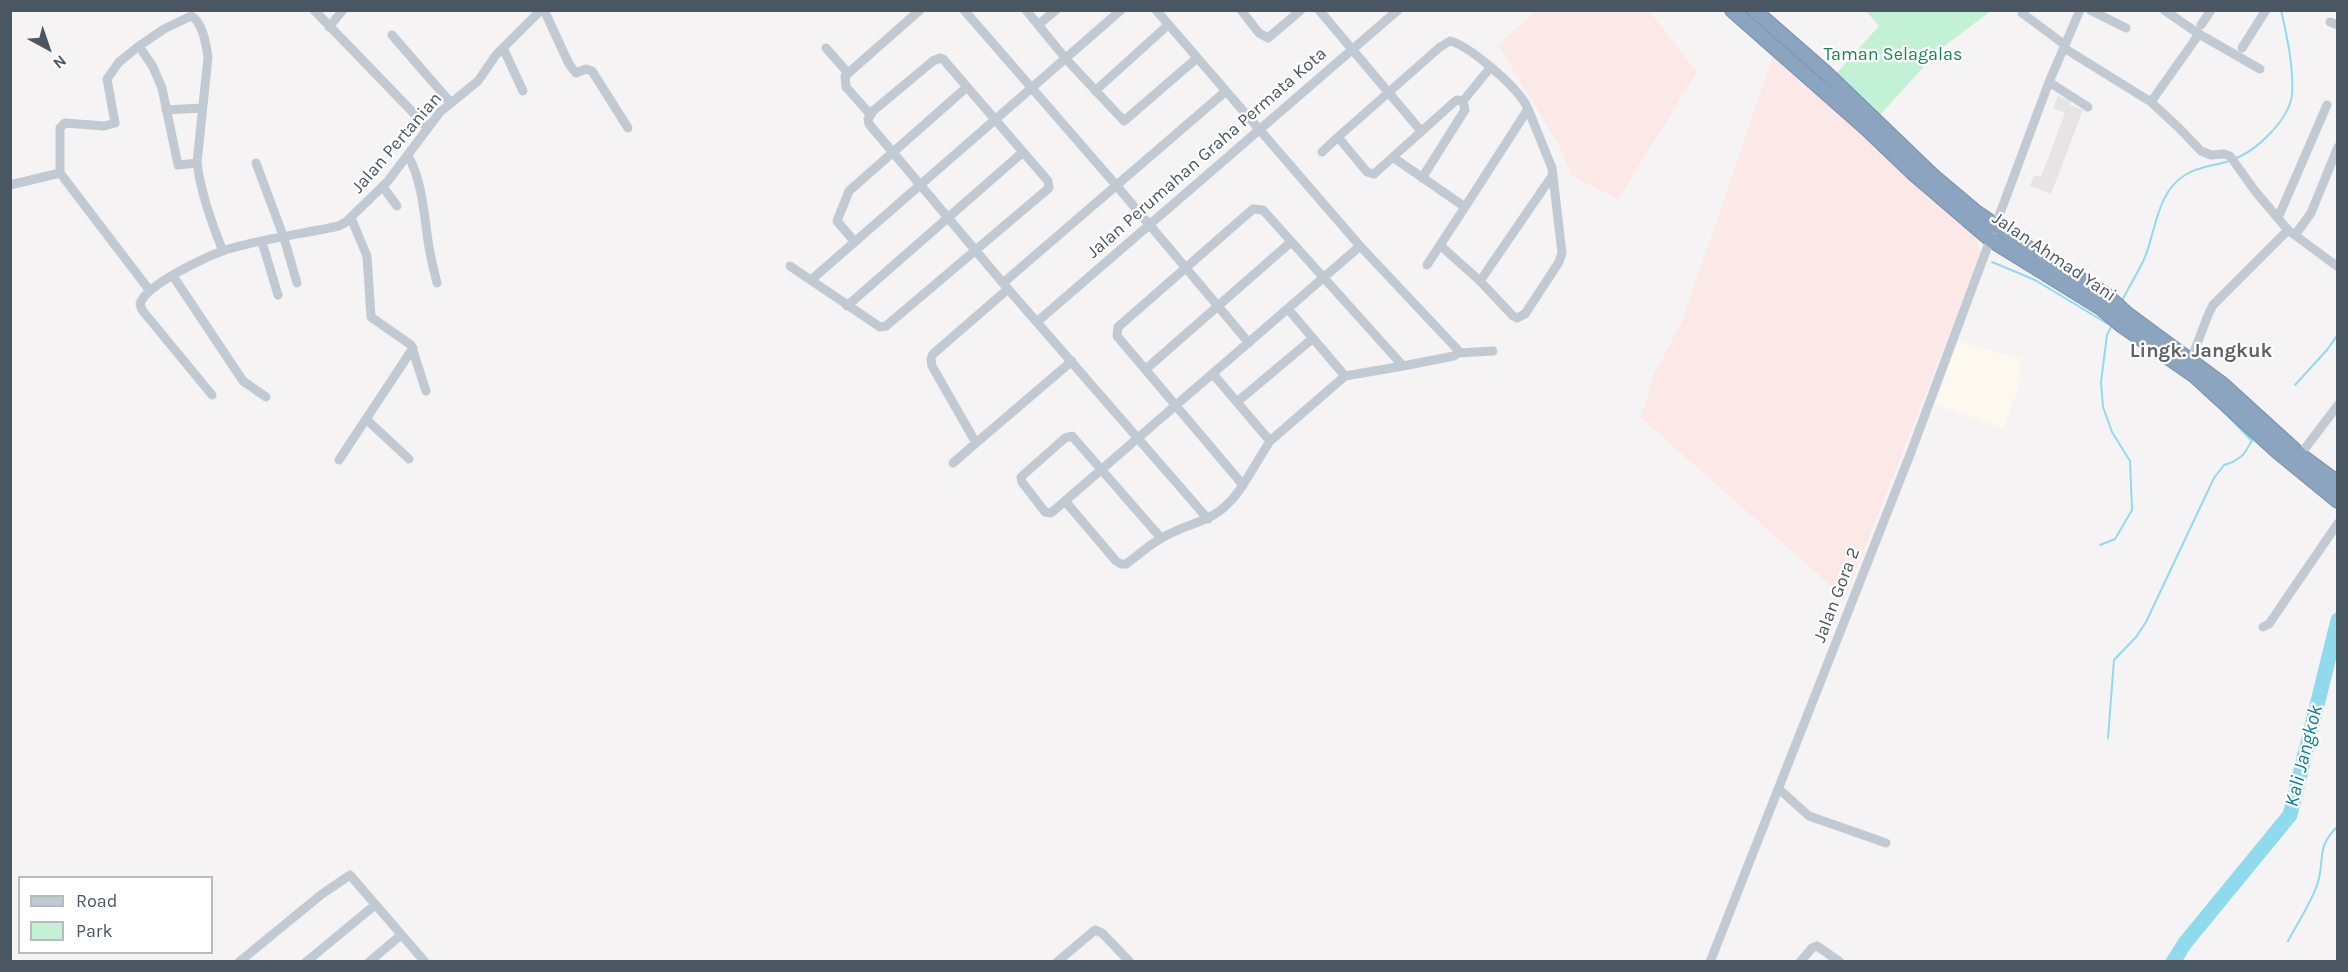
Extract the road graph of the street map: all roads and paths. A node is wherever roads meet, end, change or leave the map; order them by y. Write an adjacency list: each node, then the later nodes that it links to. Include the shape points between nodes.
1 (314, 10): 24 (street)
2 (343, 10): 24 (street)
3 (542, 10): 30 (street, Jalan Pertanian); 57 (street, via 569,64 576,73 592,71)
4 (920, 10): 38 (street)
5 (964, 10): 41 (street)
6 (1026, 10): 22 (street)
7 (1056, 10): 22 (street)
8 (1121, 10): 35 (street)
9 (1301, 10): 19 (street, via 1268,38 1259,33)
10 (1319, 10): 33 (street)
11 (1398, 10): 33 (street, Jalan Perumahan Graha Permata Kota)
12 (1732, 10): 85 (highway, Jalan Ahmad Yani)
13 (1754, 10): 82 (highway, via 1932,175)
14 (2080, 10): 29 (street, Jalan Gora 2)
15 (2090, 10): 25 (street)
16 (2164, 10): 26 (street)
17 (2211, 10): 26 (street)
18 (2266, 10): 32 (street)
19 (1245, 12)
20 (1162, 13): 23 (street)
21 (2022, 13): 29 (street)
22 (1038, 25): 35 (street)
23 (1168, 25): 34 (street); 43 (street)
24 (328, 27): 56 (street)
25 (2126, 28)
26 (2200, 30): 37 (street); 47 (street)
27 (392, 35): 48 (street)
28 (139, 46): 51 (street, via 183,19 196,19 208,57); 53 (street, via 160,83); 69 (street, via 119,62 107,80 115,123 65,123 60,128)
29 (2064, 46): 39 (street, Jalan Gora 2); 47 (street)
30 (503, 48): 42 (street); 48 (street, Jalan Pertanian, via 478,81)
31 (826, 48): 38 (street)
32 (2242, 48)
33 (1352, 50): 45 (street); 58 (street, Jalan Perumahan Graha Permata Kota)
34 (1197, 58): 43 (street, via 1124,121); 44 (street)
35 (1066, 59): 41 (street); 43 (street)
36 (1490, 68): 45 (street, via 1450,41); 46 (street); 52 (street, via 1514,88)
37 (2260, 69)
38 (848, 73): 54 (street, via 845,84)
39 (2049, 82): 50 (street); 82 (street, Jalan Gora 2)
40 (967, 87): 54 (street, via 943,59 937,59); 55 (street); 62 (street)
41 (1031, 89): 55 (street); 74 (street)
42 (523, 91)
43 (1095, 91)
44 (1226, 91): 58 (street); 74 (street)
45 (1389, 93): 59 (street); 60 (street)
46 (1463, 101): 59 (street, via 1457,100); 71 (street, via 1465,110)
47 (2151, 102): 80 (street, via 2201,151 2233,159)
48 (452, 103): 56 (street, Jalan Pertanian)
49 (2327, 105): 80 (street)
50 (2088, 107)
51 (202, 108): 53 (street); 67 (street)
52 (1528, 109): 70 (street); 77 (street)
53 (166, 110): 67 (street, via 178,165)
54 (870, 114): 62 (street, via 869,124)
55 (995, 120): 63 (street); 72 (street)
56 (428, 128): 65 (street, Jalan Pertanian)
57 (628, 128)
58 (1260, 130): 81 (street, Jalan Perumahan Graha Permata Kota); 89 (street)
59 (1421, 131): 66 (street)
60 (1338, 137): 64 (street); 66 (street, via 1371,174)
61 (2337, 147): 83 (street, via 2311,213)
62 (892, 152): 72 (street); 86 (street, via 846,195 837,221)
63 (1023, 152): 79 (street); 92 (street, via 1048,181 1049,188)
64 (1322, 152)
65 (408, 155): 75 (street, Jalan Pertanian); 102 (street, via 421,195)
66 (1394, 158): 71 (street)
67 (197, 163): 91 (street)
68 (256, 163): 84 (street)
69 (60, 173): 73 (street); 104 (street)
70 (1552, 176): 100 (street); 100 (street, via 1562,253 1525,314 1513,316)
71 (1422, 178): 77 (street)
72 (920, 184): 79 (street); 86 (street)
73 (10, 185)
74 (1116, 185): 81 (street); 103 (street)
75 (383, 187): 76 (street); 78 (street, Jalan Pertanian)
76 (397, 206)
77 (1465, 207): 90 (street)
78 (351, 218): 84 (street, Jalan Pertanian, via 339,226); 114 (street, via 367,256 371,317)
79 (948, 218): 92 (street); 107 (street)
80 (2278, 218): 83 (street)
81 (1149, 225): 96 (street); 110 (street, Jalan Perumahan Graha Permata Kota)
82 (1995, 225): 85 (street, Jalan Gora 2); 106 (highway)
83 (2292, 233): 95 (street); 117 (street, via 2214,305)
84 (284, 238): 88 (street, Jalan Pertanian); 101 (street)
85 (1991, 240): 106 (highway, Jalan Ahmad Yani); 146 (street, Jalan Gora 2)
86 (854, 242): 99 (street)
87 (1291, 242): 96 (street, via 1263,210 1253,209); 98 (street); 108 (street)
88 (262, 243): 91 (street, Jalan Pertanian); 105 (street)
89 (1360, 246): 98 (street); 116 (street)
90 (1441, 246): 93 (street); 100 (street)
91 (223, 251): 97 (street, Jalan Pertanian)
92 (975, 251): 103 (street); 107 (street, via 886,326 880,327)
93 (1427, 265)
94 (790, 266): 99 (street)
95 (2337, 267)
96 (1186, 268): 108 (street); 120 (street, via 1117,330 1117,336)
97 (173, 276): 104 (street, Jalan Pertanian); 125 (street, via 243,381)
98 (1323, 278): 109 (street); 119 (street)
99 (811, 280): 107 (street)
100 (1480, 281)
101 (297, 283)
102 (437, 283)
103 (1005, 286): 110 (street); 132 (street, via 931,359)
104 (150, 291): 124 (street, via 141,301 142,310)
105 (278, 295)
106 (2097, 297): 111 (highway, Jalan Ahmad Yani)
107 (847, 306)
108 (1218, 306): 113 (street); 120 (street)
109 (1288, 309): 112 (street); 113 (street)
110 (1038, 321): 118 (street)
111 (2143, 333): 117 (highway); 141 (highway, via 2192,380)
112 (1312, 339): 122 (street); 126 (street)
113 (1249, 342): 121 (street)
114 (412, 348): 123 (street); 129 (street)
115 (1493, 351): 116 (street)
116 (1458, 353): 119 (street)
117 (2191, 360): 133 (highway)
118 (1072, 361): 130 (street); 132 (street)
119 (1403, 366): 122 (street)
120 (1146, 369): 127 (street)
121 (1213, 374): 126 (street); 127 (street)
122 (1345, 376): 131 (street)
123 (426, 391)
124 (212, 395)
125 (266, 397)
126 (1237, 402): 131 (street)
127 (1176, 405): 130 (street); 139 (street)
128 (2337, 405): 133 (street)
129 (366, 419): 134 (street); 135 (street)
130 (1138, 438): 137 (street); 142 (street)
131 (1270, 441): 139 (street)
132 (976, 443): 136 (street)
133 (2300, 455): 138 (highway)
134 (409, 459)
135 (339, 460)
136 (953, 463)
137 (1101, 470): 140 (street); 140 (street, via 1070,436 1023,474 1022,482 1045,512 1051,513); 144 (street)
138 (2337, 483)
139 (1243, 485): 142 (street, via 1231,503)
140 (1065, 501): 144 (street, via 1121,564)
141 (2337, 501)
142 (1208, 519): 144 (street)
143 (2337, 523): 145 (street, via 2269,624)
144 (1161, 538)
145 (2263, 627)
146 (1779, 789): 147 (street, via 1809,816); 156 (street, Jalan Gora 2)
147 (1886, 843)
148 (375, 904): 149 (street); 150 (street, via 353,877 345,877); 151 (street)
149 (401, 935): 152 (street); 153 (street)
150 (246, 960)
151 (306, 962)
152 (369, 962)
153 (425, 962)
154 (1057, 962): 155 (street, via 1095,930)
155 (1130, 962)
156 (1710, 962)
157 (1800, 962): 158 (street, via 1816,946)
158 (1840, 962)

